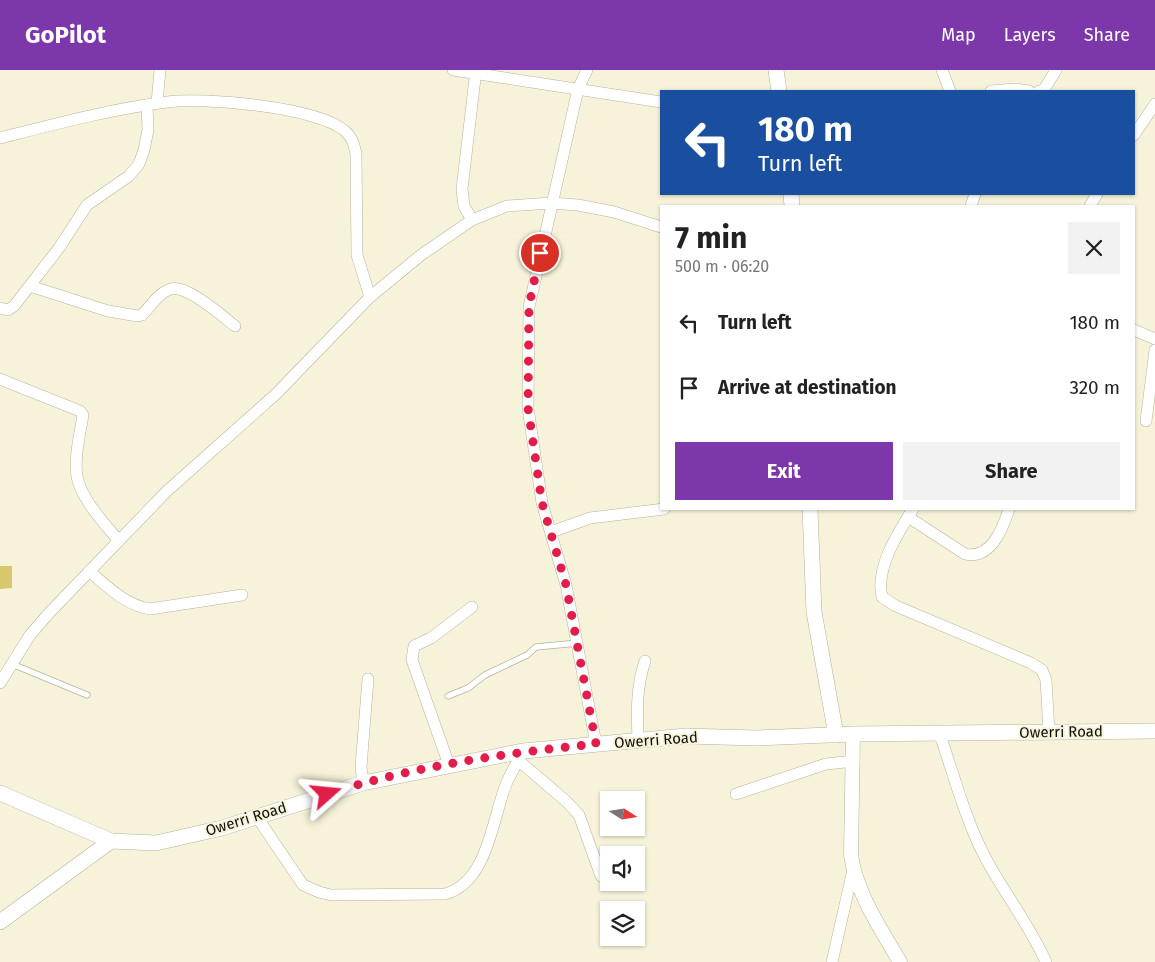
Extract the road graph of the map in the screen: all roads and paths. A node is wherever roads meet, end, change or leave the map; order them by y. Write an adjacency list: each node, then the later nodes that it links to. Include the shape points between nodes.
1 (160, 70): 15 (street)
2 (453, 70): 7 (street)
3 (586, 70): 8 (street)
4 (776, 70): 9 (main road)
5 (942, 70): 10 (street)
6 (1056, 70): 13 (street)
7 (476, 72): 8 (street); 20 (street, via 462,189 464,206)
8 (578, 89): 14 (street); 19 (street)
9 (779, 90)
10 (950, 90)
11 (1003, 90): 12 (street)
12 (1022, 90)
13 (1044, 90)
14 (660, 102)
15 (152, 104): 18 (street, via 86,116); 22 (street, via 144,150 138,164 129,176 87,205); 23 (street, via 189,101 228,103 295,112 334,124 345,131 353,140 356,154 357,255)
16 (1155, 104): 17 (street)
17 (1135, 134)
18 (0, 138)
19 (551, 203): 20 (street, via 507,206); 21 (street, via 614,212); 35 (street, via 529,306 528,408 541,495)
20 (472, 220): 23 (street)
21 (660, 227)
22 (30, 286): 24 (street, via 14,306 8,310); 25 (street, via 108,311 138,316 166,290 177,288 192,294)
23 (370, 297): 36 (street, via 276,394 167,491)
24 (0, 308)
25 (235, 326)
26 (1135, 330): 27 (street)
27 (1155, 339)
28 (1155, 350): 30 (street)
29 (0, 379): 36 (street, via 83,415 77,475 104,523)
30 (1146, 420)
31 (660, 509): 35 (street, via 590,518)
32 (810, 510): 50 (main road, via 814,612)
33 (1010, 510): 34 (street, via 999,535 985,551 974,556 965,554)
34 (910, 513): 48 (street, via 889,549 880,588 882,597 1042,670 1046,680)
35 (551, 532): 40 (street)
36 (119, 541): 37 (street)
37 (89, 572): 38 (street, via 124,600 143,608 169,607); 42 (street, via 30,635)
38 (242, 594)
39 (472, 607): 56 (street, via 431,638 414,646 412,652)
40 (578, 643): 46 (lane, via 536,646 527,655); 53 (street)
41 (645, 661): 52 (street, via 636,702)
42 (12, 664): 44 (street); 45 (lane)
43 (368, 679): 57 (street)
44 (0, 683)
45 (88, 695)
46 (448, 696)
47 (1155, 731): 48 (main road, Owerri Road)
48 (1049, 732): 51 (main road, Owerri Road)
49 (853, 734): 50 (main road, Owerri Road); 51 (main road, Owerri Road); 55 (street)
50 (836, 735): 52 (main road, Owerri Road, via 686,736)
51 (940, 735): 67 (street, via 983,854 1034,935)
52 (638, 740): 53 (main road, Owerri Road)
53 (596, 744): 54 (main road, Owerri Road)
54 (520, 756): 56 (main road, Owerri Road); 60 (street, via 507,783 482,858 457,891 445,894 331,895 319,892 303,884); 63 (street, via 579,815)
55 (854, 761): 59 (street, via 826,764); 62 (street)
56 (449, 765): 57 (main road, Owerri Road)
57 (362, 783): 60 (main road, Owerri Road)
58 (0, 793): 61 (main road, Owerri Road)
59 (736, 794)
60 (257, 817): 61 (main road, Owerri Road, via 156,843)
61 (111, 841): 64 (main road)
62 (853, 870): 65 (street); 66 (street)
63 (600, 873)
64 (0, 922)
65 (832, 962)
66 (900, 962)
67 (1046, 962)

